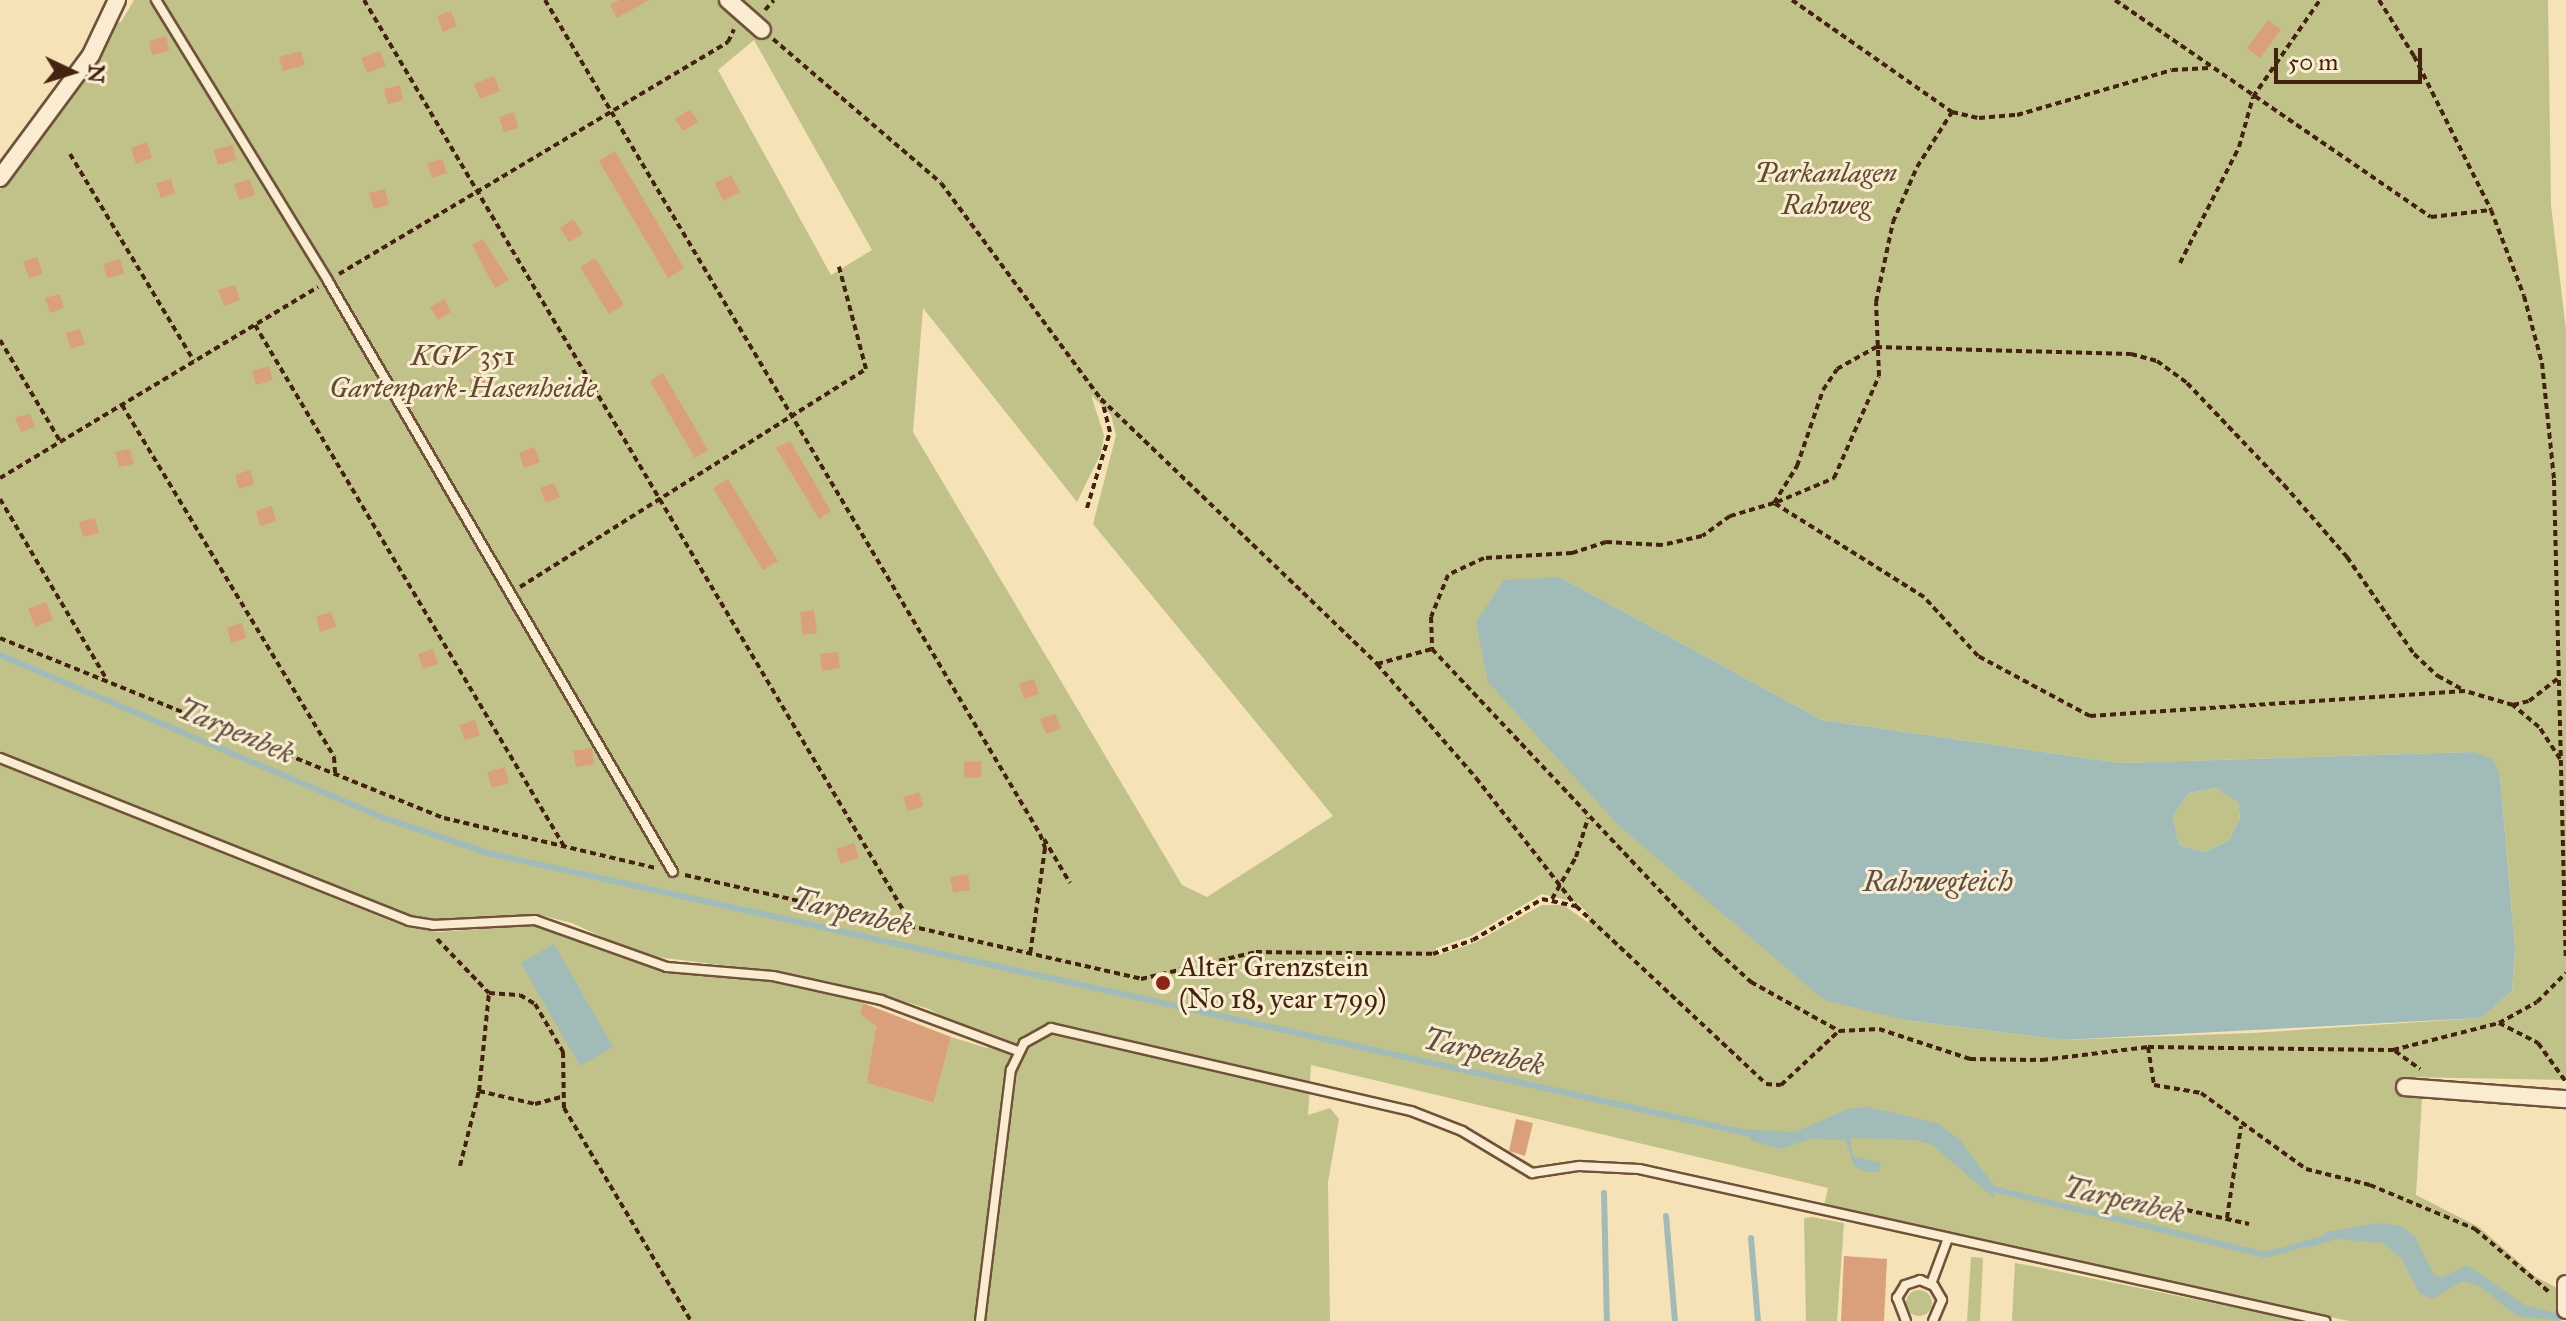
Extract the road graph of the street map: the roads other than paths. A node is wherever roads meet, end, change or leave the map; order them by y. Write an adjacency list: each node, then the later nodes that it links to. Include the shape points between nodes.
1 (117, 0): 5 (street, via 91,55)
2 (156, 0): 7 (lane, via 328,281)
3 (728, 0): 4 (street)
4 (762, 30)
5 (0, 178)
6 (0, 758): 8 (lane, via 373,909 433,925 535,920 667,967 773,976 881,1000)
7 (673, 872)
8 (1018, 1051): 11 (lane, via 1040,1031 1087,1033 1411,1111 1462,1131 1532,1173 1579,1166 1639,1169); 16 (lane, via 1010,1079)
9 (2405, 1087): 10 (street)
10 (2566, 1099)
11 (1947, 1241): 12 (lane); 19 (lane)
12 (1931, 1284): 17 (lane, via 1912,1281 1900,1291 1897,1306); 18 (lane, via 1942,1300)
13 (2566, 1284): 14 (street)
14 (2566, 1298): 15 (street)
15 (2566, 1308)
16 (980, 1321)
17 (1906, 1321)
18 (1933, 1321)
19 (2325, 1321)

